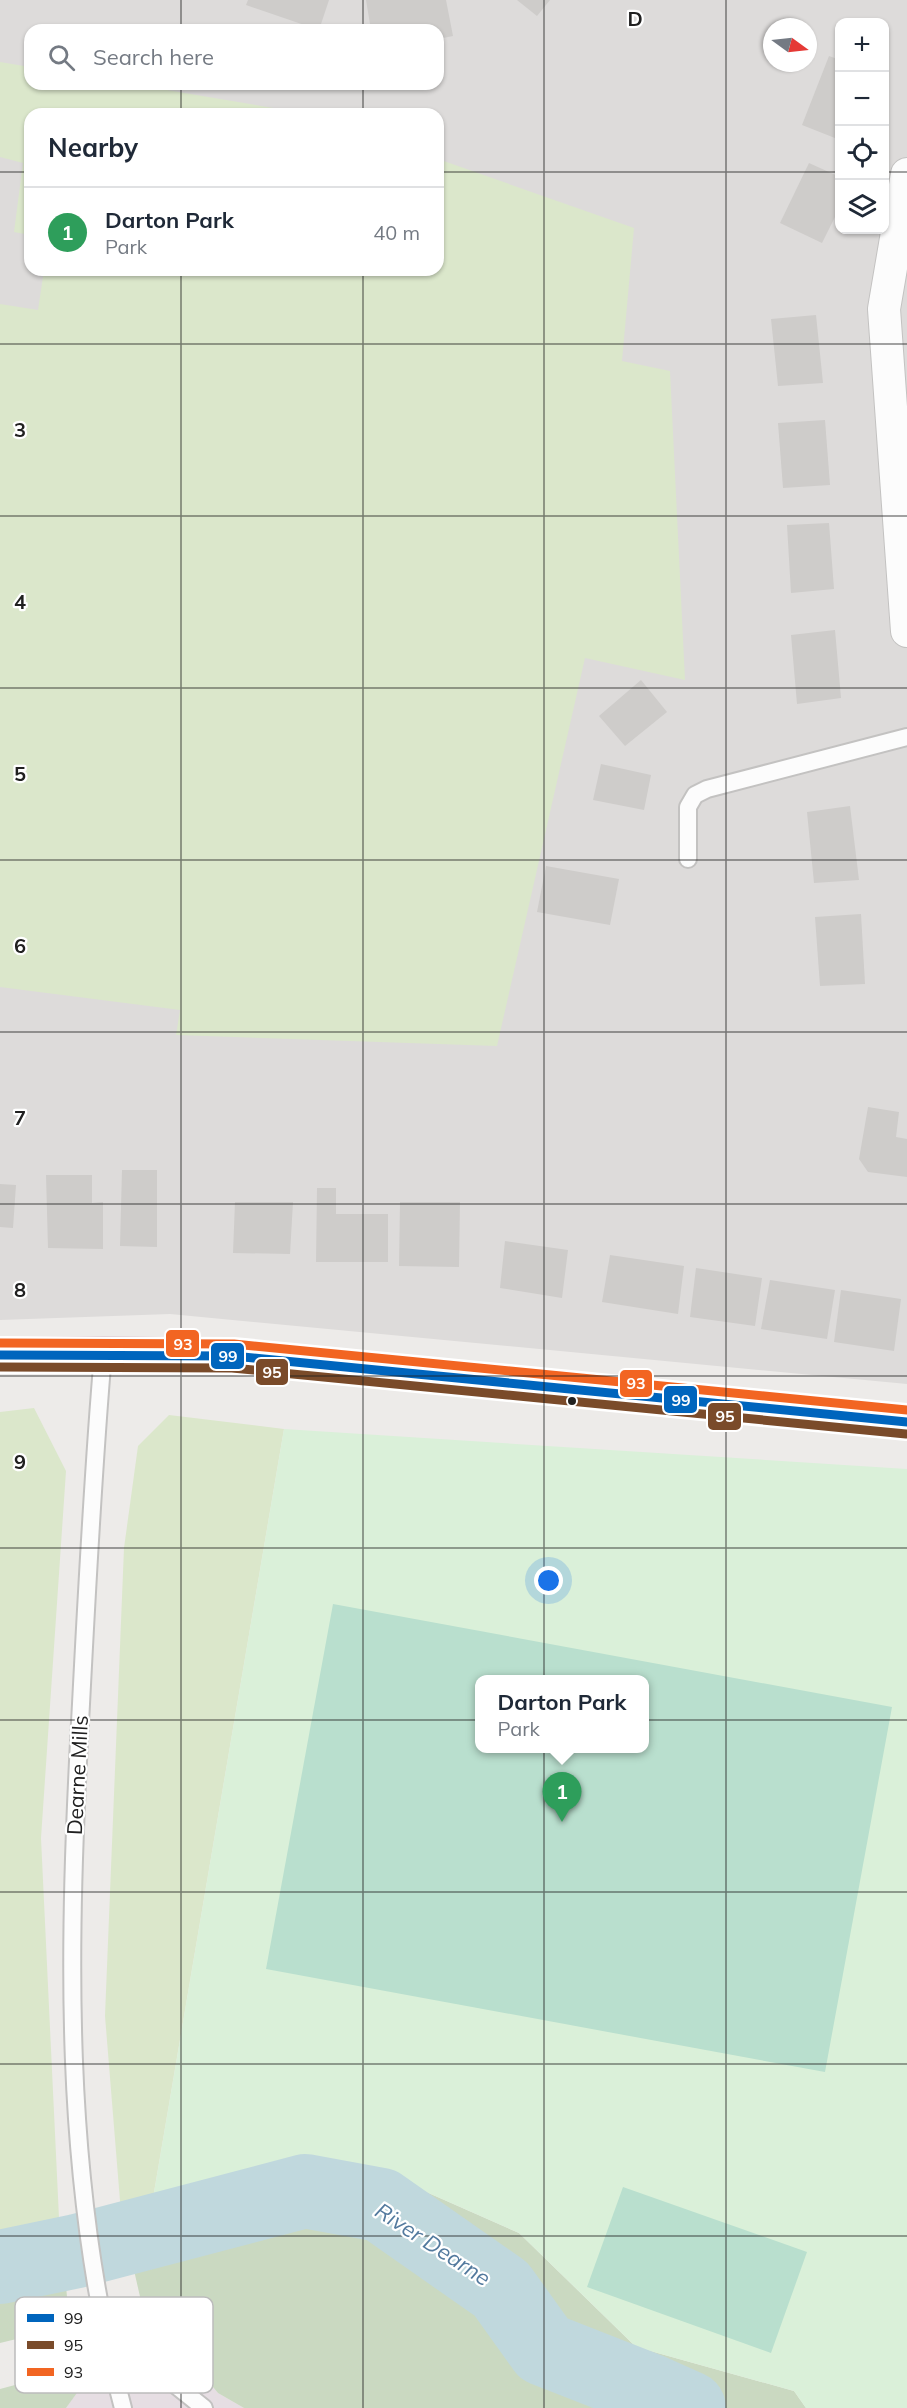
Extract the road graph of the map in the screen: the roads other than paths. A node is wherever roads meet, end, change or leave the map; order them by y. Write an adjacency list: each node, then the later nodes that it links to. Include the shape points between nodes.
1 (907, 174): 2 (street)
2 (895, 314): 3 (street)
3 (907, 631)
4 (907, 737): 5 (lane, via 695,795 688,807)
5 (688, 859)
6 (103, 1354): 7 (highway); 8 (highway, via 244,1357); 9 (lane, Dearne Mills, via 74,1818 72,2054 82,2196)
7 (0, 1355)
8 (907, 1422)
9 (97, 2297)
10 (119, 2393): 12 (lane, Dearne Mills)
11 (185, 2393): 13 (lane)
12 (123, 2408)
13 (204, 2408)

